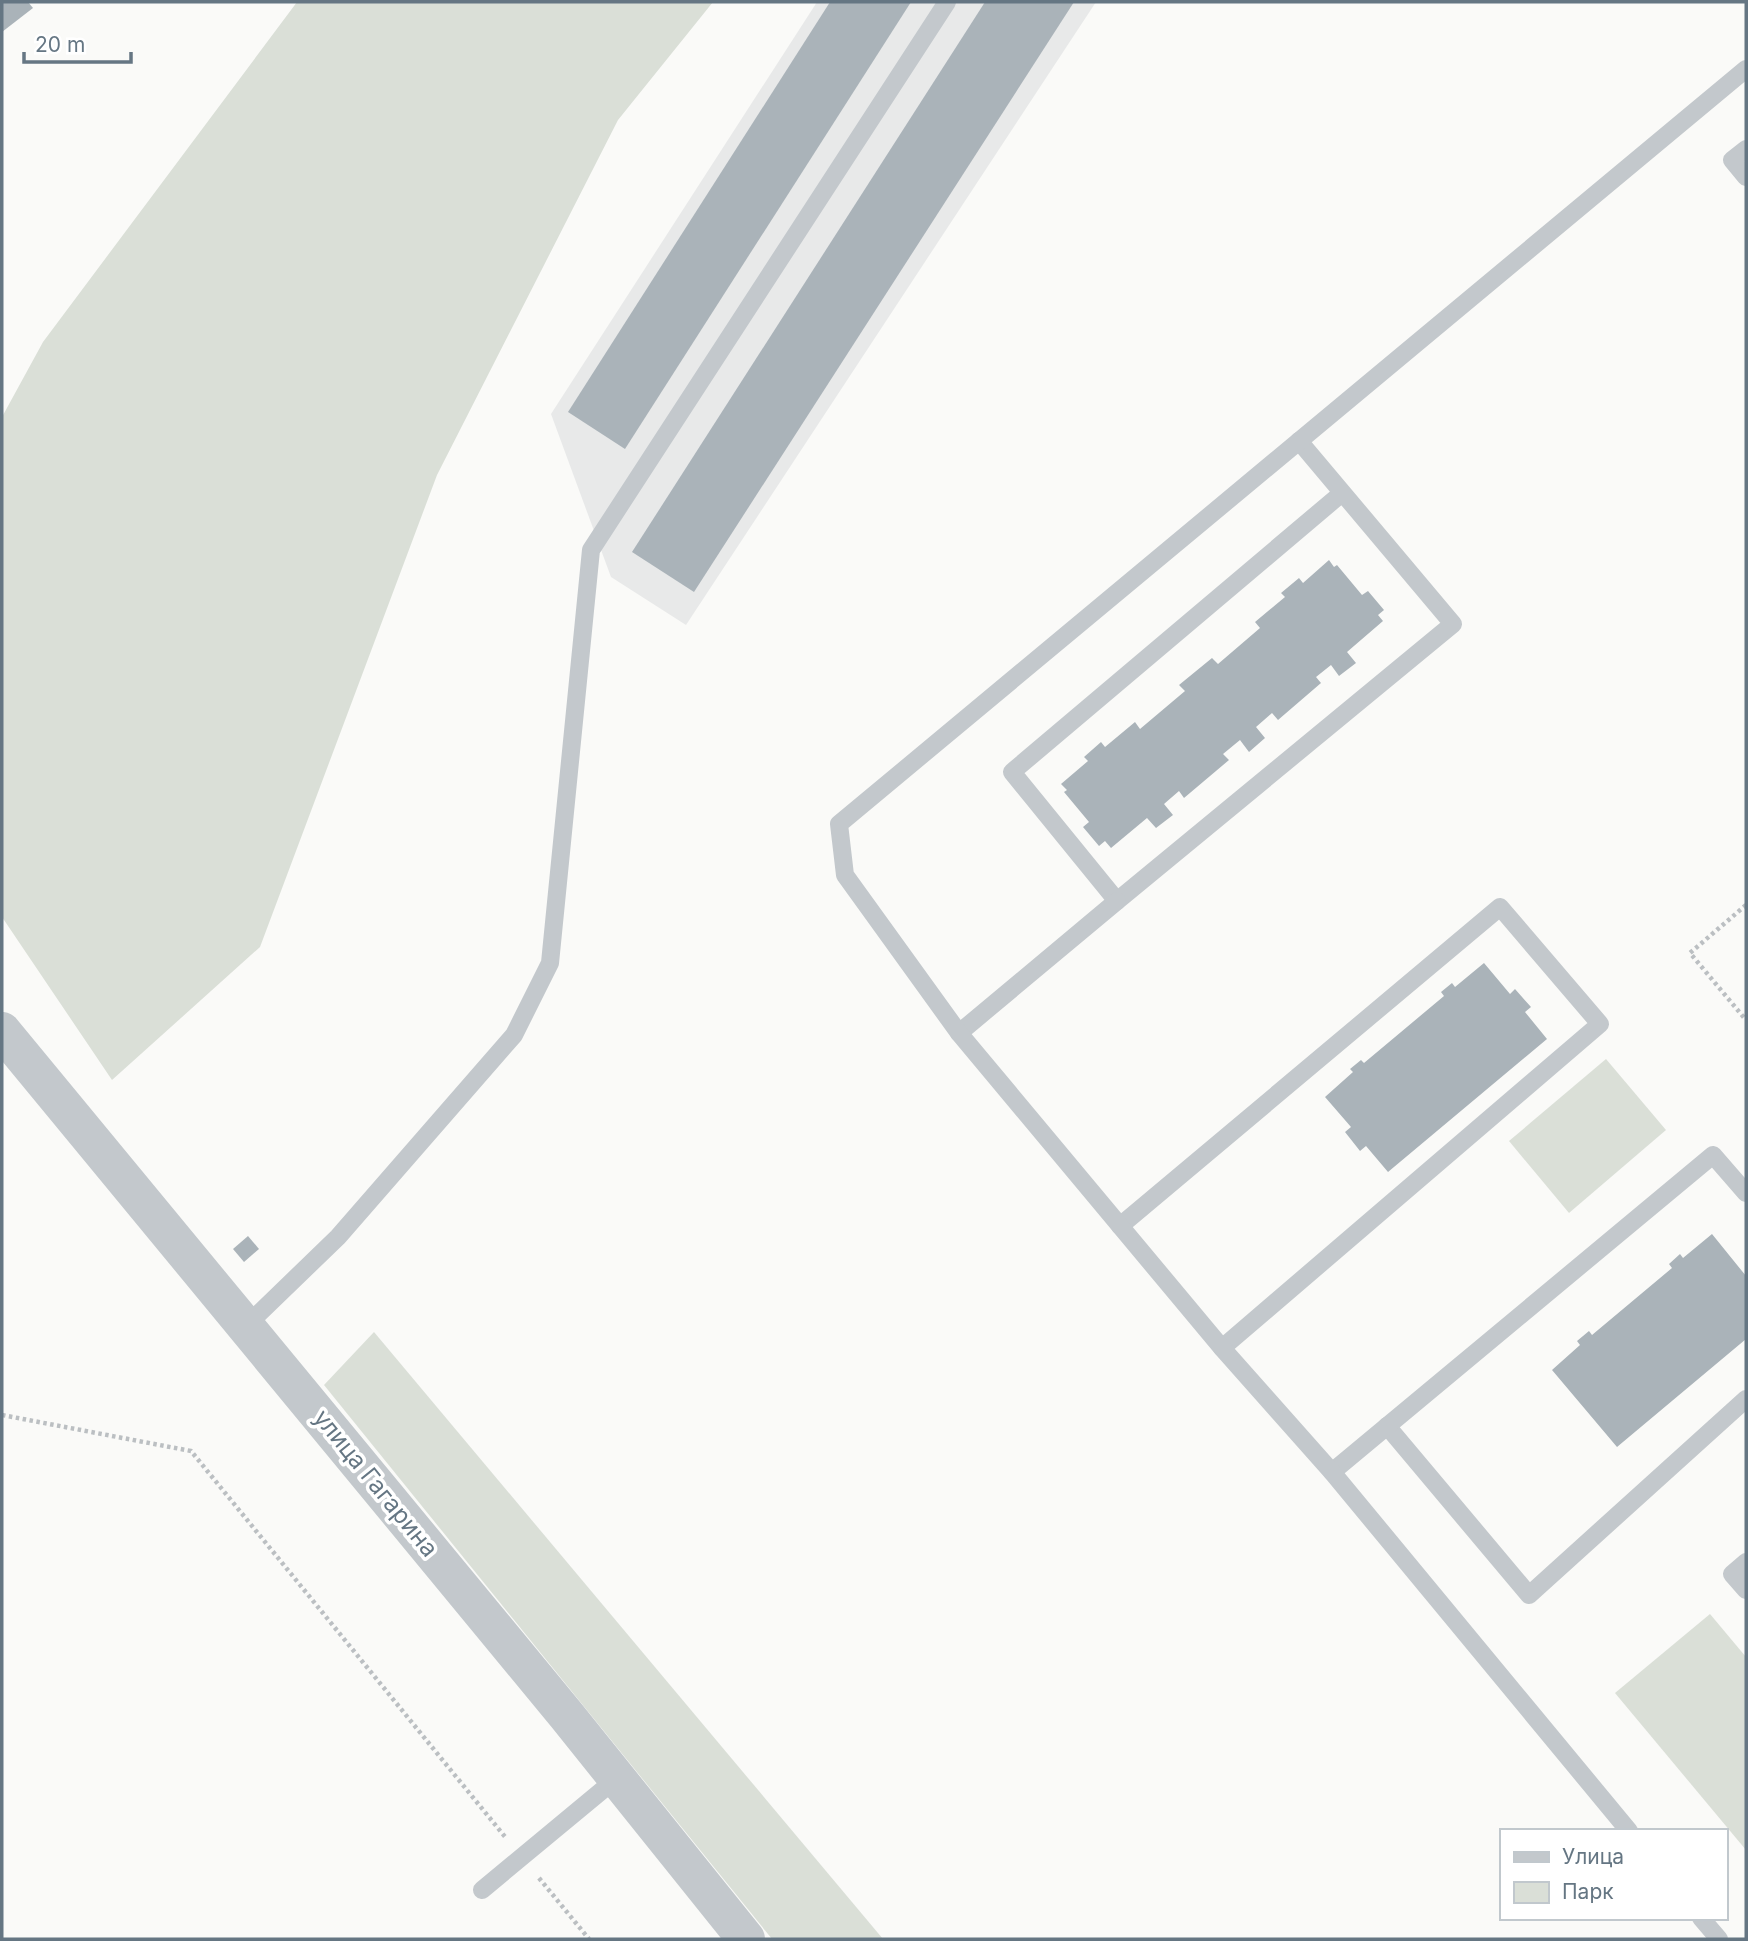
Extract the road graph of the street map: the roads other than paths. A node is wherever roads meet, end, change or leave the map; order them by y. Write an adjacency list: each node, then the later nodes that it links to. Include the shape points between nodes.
1 (947, 2): 12 (lane, via 591,550 550,963 514,1035 338,1237)
2 (1746, 69): 5 (lane)
3 (1746, 149): 4 (lane, via 1732,160)
4 (1746, 177)
5 (1299, 441): 6 (lane); 9 (lane, via 839,824 845,875)
6 (1342, 493): 7 (lane, via 1012,772); 7 (lane, via 1453,624)
7 (1117, 901): 9 (lane)
8 (2, 1031): 12 (street, улица Гагарина)
9 (959, 1033): 11 (lane)
10 (1746, 1193): 15 (lane, via 1713,1155)
11 (1120, 1226): 13 (lane); 13 (lane, via 1500,907 1601,1024)
12 (247, 1325): 19 (street, улица Гагарина)
13 (1223, 1348): 16 (lane)
14 (1746, 1399): 15 (lane, via 1529,1595)
15 (1387, 1426): 16 (lane)
16 (1332, 1472): 20 (lane)
17 (1746, 1562): 18 (lane, via 1732,1574)
18 (1746, 1590)
19 (617, 1778): 21 (lane); 23 (street, улица Гагарина)
20 (1627, 1829)
21 (482, 1890)
22 (1704, 1920): 24 (lane)
23 (746, 1939)
24 (1719, 1939)

